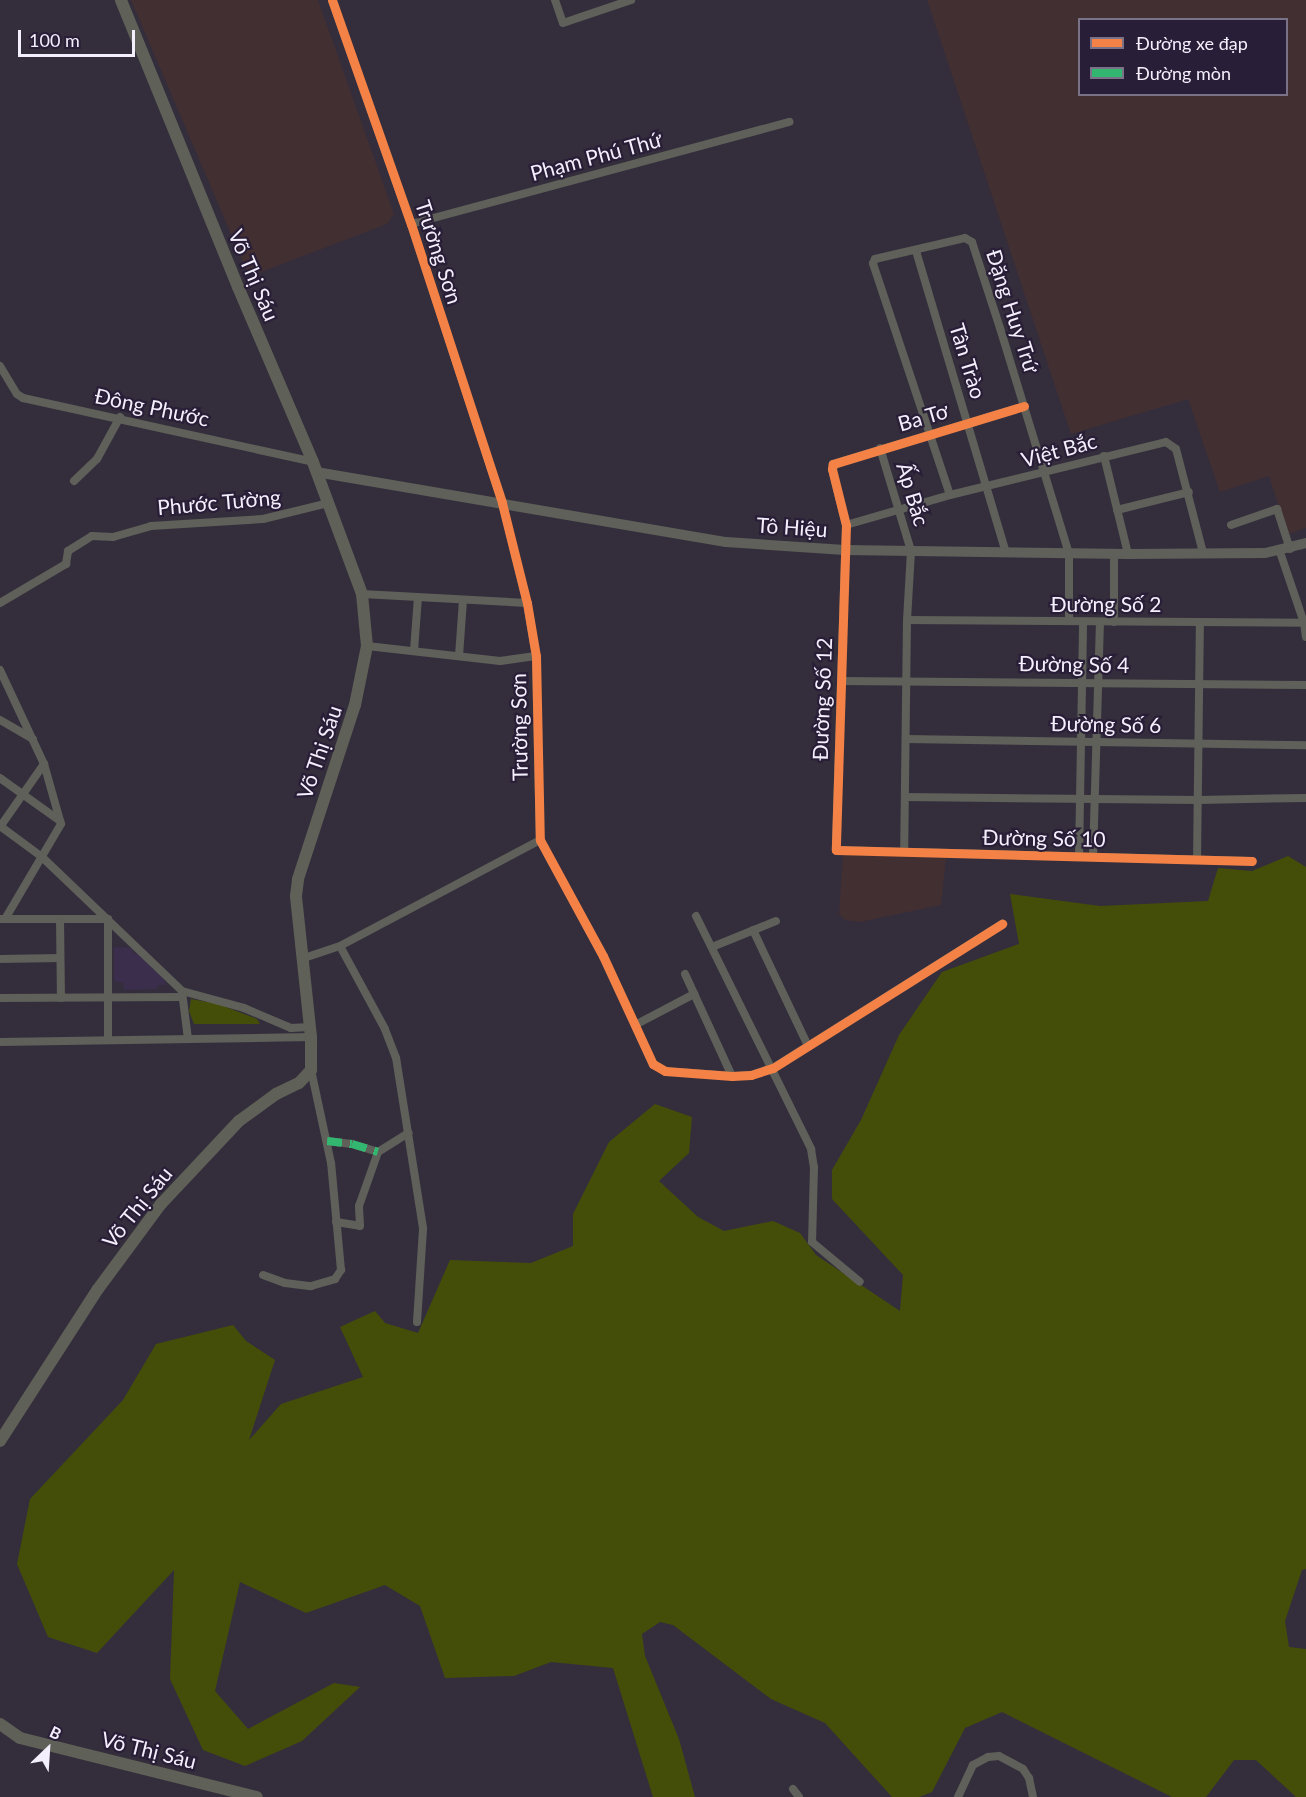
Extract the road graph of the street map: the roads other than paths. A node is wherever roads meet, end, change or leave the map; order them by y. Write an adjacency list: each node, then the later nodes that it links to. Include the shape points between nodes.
1 (121, 0): 16 (main road, Võ Thị Sáu)
2 (332, 0): 6 (street, Trường Sơn)
3 (555, 0): 4 (street, via 562,23)
4 (631, 0)
5 (790, 122): 6 (street, Phạm Phú Thứ)
6 (411, 224): 23 (street, Trường Sơn)
7 (916, 251): 9 (street, Đặng Huy Trứ, via 965,238 972,242); 11 (street, Tân Trào); 12 (street, Đặng Huy Trứ, via 875,259 873,265)
8 (0, 366): 10 (street, Đông Phước, via 23,398)
9 (1024, 406): 11 (street, Ba Tơ); 17 (street, Đặng Huy Trứ)
10 (120, 417): 16 (street, Đông Phước); 18 (street, via 97,459)
11 (968, 423): 12 (street, Ba Tơ); 19 (street, Tân Trào)
12 (931, 434): 13 (street, Ba Tơ); 21 (street, Đặng Huy Trứ)
13 (880, 448): 15 (street, Ba Tơ); 24 (street, Ấp Bắc)
14 (1104, 456): 17 (street, Việt Bắc); 20 (street, Việt Bắc, via 1166,442 1172,444); 25 (street)
15 (833, 464): 26 (street, Đường Số 12)
16 (315, 466): 22 (main road, Võ Thị Sáu); 23 (street, Tô Hiệu)
17 (1046, 473): 19 (street, Việt Bắc); 33 (street, Đặng Huy Trứ)
18 (74, 481)
19 (987, 487): 21 (street, Việt Bắc); 32 (street, Tân Trào)
20 (1190, 492): 25 (street); 34 (street, Việt Bắc)
21 (950, 495): 24 (street, Việt Bắc)
22 (328, 503): 37 (main road, Võ Thị Sáu); 40 (street, Phước Tường, via 263,519 151,526 113,537 92,536 75,545 65,557 66,564)
23 (502, 503): 29 (street, Tô Hiệu, via 726,542); 41 (street, Trường Sơn)
24 (899, 509): 26 (street, Việt Bắc); 31 (street, Ấp Bắc)
25 (1117, 510): 36 (street)
26 (846, 525): 29 (street, Đường Số 12)
27 (1231, 525): 30 (street, via 1277,509)
28 (1306, 543): 30 (street, Tô Hiệu)
29 (845, 550): 31 (street, Tô Hiệu); 55 (street, Đường Số 12)
30 (1285, 550): 34 (street, Tô Hiệu); 48 (street)
31 (911, 551): 32 (street, Tô Hiệu); 42 (street, Ấp Bắc)
32 (1006, 552): 33 (street, Tô Hiệu)
33 (1069, 553): 35 (street, Tô Hiệu); 43 (street, Đặng Huy Trứ)
34 (1203, 553): 36 (street, Tô Hiệu)
35 (1114, 554): 36 (street, Tô Hiệu); 46 (street)
36 (1128, 554)
37 (362, 594): 38 (street); 50 (main road, Võ Thị Sáu)
38 (418, 597): 39 (street); 51 (street)
39 (463, 600): 41 (street); 52 (street)
40 (0, 603)
41 (527, 603): 53 (street, Trường Sơn)
42 (908, 620): 43 (street, Đường Số 2); 56 (street, Ấp Bắc)
43 (1069, 621): 44 (street, Đường Số 2)
44 (1083, 622): 45 (street, Đường Số 2); 57 (street)
45 (1100, 622): 46 (street, Đường Số 2); 58 (street)
46 (1114, 622): 47 (street, Đường Số 2)
47 (1200, 622): 48 (street, Đường Số 2); 59 (street)
48 (1304, 623): 49 (street)
49 (1306, 637)
50 (367, 646): 51 (street); 97 (main road, Võ Thị Sáu, via 355,705 298,879)
51 (414, 651): 52 (street)
52 (459, 656): 53 (street, via 500,661)
53 (536, 656): 78 (street, Trường Sơn)
54 (0, 670): 62 (street)
55 (841, 681): 56 (street, Đường Số 4); 79 (street, Đường Số 12)
56 (906, 681): 57 (street, Đường Số 4); 63 (street, Ấp Bắc)
57 (1082, 682): 58 (street, Đường Số 4); 64 (street)
58 (1098, 682): 59 (street, Đường Số 4); 65 (street)
59 (1199, 684): 60 (street, Đường Số 4); 66 (street)
60 (1306, 686)
61 (0, 720): 62 (street)
62 (33, 739): 68 (street)
63 (906, 739): 64 (street, Đường Số 6); 71 (street, Ấp Bắc)
64 (1081, 742): 65 (street, Đường Số 6); 73 (street)
65 (1096, 742): 66 (street, Đường Số 6); 74 (street)
66 (1198, 744): 67 (street, Đường Số 6); 75 (street)
67 (1306, 745)
68 (44, 764): 70 (street); 76 (street)
69 (0, 778): 70 (street)
70 (23, 793): 76 (street); 77 (street)
71 (905, 797): 73 (street); 80 (street, Ấp Bắc)
72 (1306, 798): 75 (street)
73 (1080, 799): 74 (street); 82 (street)
74 (1095, 799): 75 (street); 83 (street)
75 (1198, 800): 84 (street)
76 (61, 822): 81 (street)
77 (0, 826): 81 (street)
78 (540, 840): 93 (street); 104 (street, Trường Sơn, via 598,946)
79 (836, 850): 80 (street, Đường Số 10)
80 (904, 852): 82 (street, Đường Số 10)
81 (42, 857): 87 (street); 89 (street)
82 (1079, 857): 83 (street, Đường Số 10)
83 (1093, 857): 84 (street, Đường Số 10)
84 (1197, 860): 85 (street, Đường Số 10)
85 (1252, 861)
86 (696, 916): 94 (street)
87 (3, 919): 88 (street)
88 (60, 919): 89 (street); 95 (street)
89 (108, 919): 99 (street); 103 (street)
90 (776, 921): 92 (street)
91 (1002, 924): 109 (street, Trường Sơn)
92 (753, 930): 94 (street); 109 (street)
93 (340, 946): 97 (street); 113 (street, via 392,1045)
94 (712, 947): 110 (street)
95 (60, 958): 96 (street); 102 (street)
96 (0, 959)
97 (301, 959): 105 (main road, Võ Thị Sáu)
98 (685, 974): 100 (street)
99 (182, 994): 103 (street); 105 (street, via 225,1001); 106 (street)
100 (694, 994): 104 (street); 112 (street)
101 (0, 998): 102 (street)
102 (61, 998): 103 (street)
103 (108, 998): 107 (street)
104 (635, 1025): 112 (street, Trường Sơn, via 653,1064 661,1070)
105 (310, 1032): 106 (street); 111 (main road, Võ Thị Sáu)
106 (188, 1039): 107 (street)
107 (108, 1040): 108 (street)
108 (0, 1042)
109 (808, 1046): 110 (street, Trường Sơn)
110 (773, 1068): 112 (street, Trường Sơn); 118 (street, via 813,1158 812,1242)
111 (311, 1070): 114 (street); 120 (main road, Võ Thị Sáu, via 299,1083 276,1094 239,1121 161,1204 98,1289)
112 (732, 1076)
113 (409, 1133): 115 (street); 119 (street, via 423,1228)
114 (327, 1141): 115 (street); 116 (street)
115 (378, 1152): 116 (street, via 359,1206 360,1226)
116 (336, 1222): 117 (street, via 342,1259 340,1275 335,1279 298,1286)
117 (263, 1275)
118 (860, 1282)
119 (417, 1322)
120 (0, 1441)
121 (0, 1724): 123 (main road, Võ Thị Sáu, via 20,1738)
122 (793, 1789): 124 (street)
123 (257, 1797)
124 (799, 1797)
125 (958, 1797): 126 (street, via 973,1765 999,1756 1023,1769)
126 (1033, 1797)

